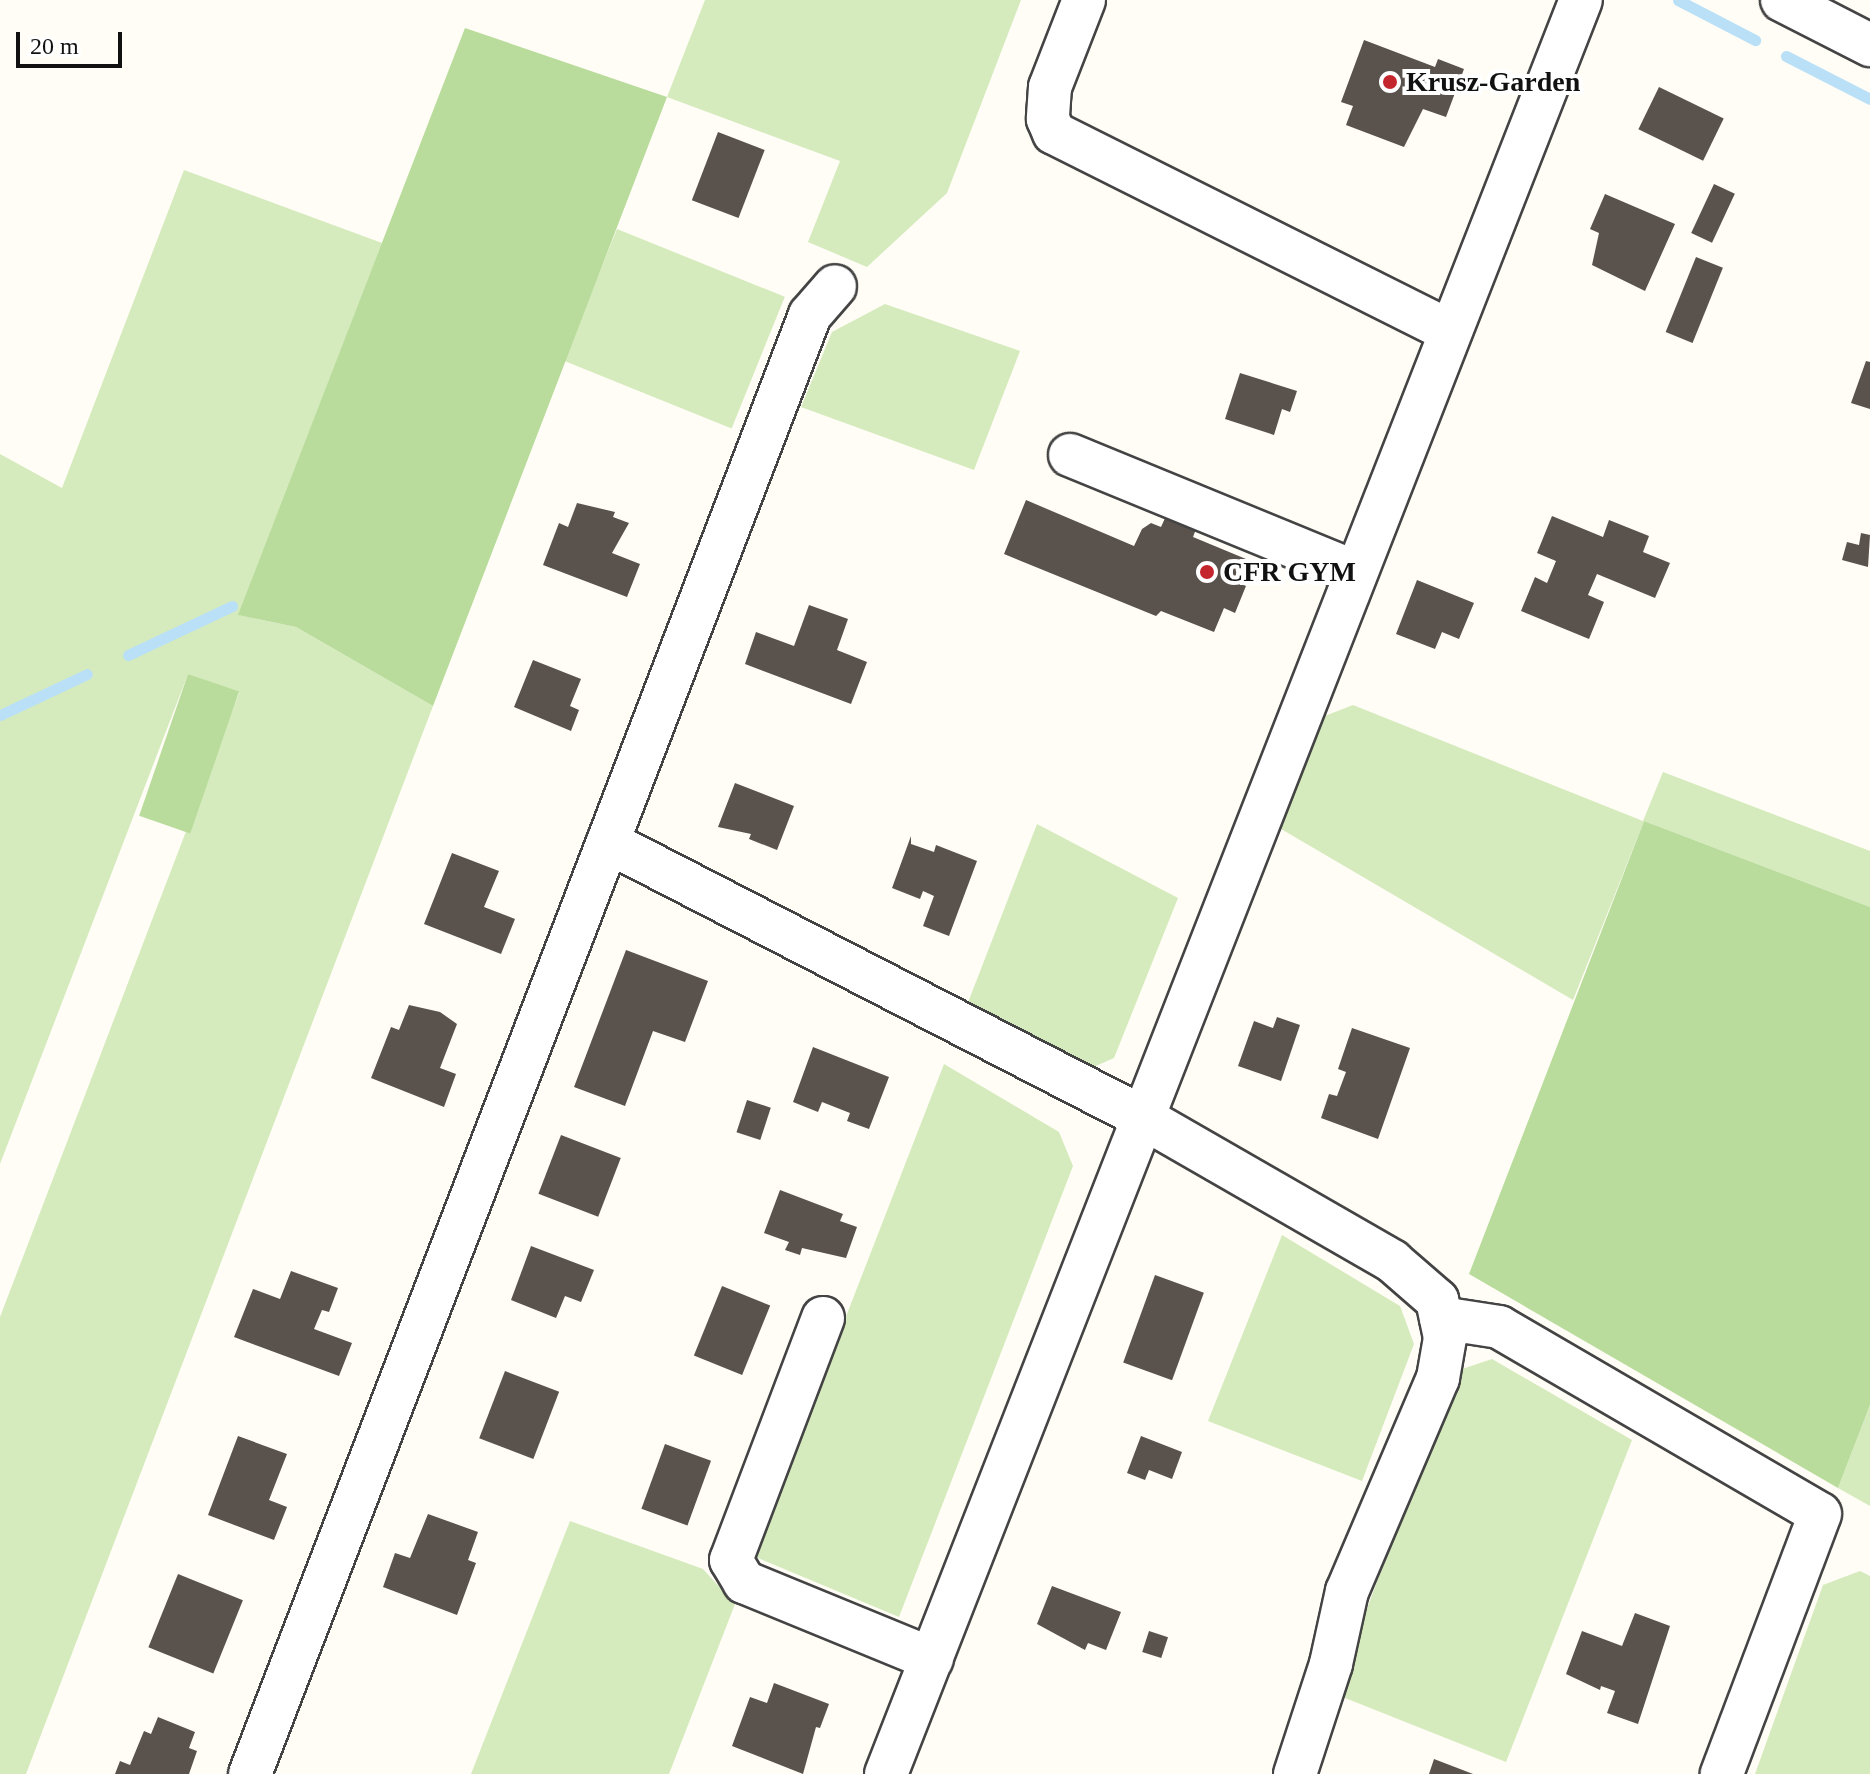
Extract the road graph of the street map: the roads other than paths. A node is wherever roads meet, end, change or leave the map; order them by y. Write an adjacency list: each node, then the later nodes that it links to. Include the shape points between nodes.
1 (1084, 0): 6 (street, via 1050,87 1048,119 1054,133)
2 (1782, 0): 4 (street)
3 (1566, 5): 6 (street)
4 (1870, 45)
5 (835, 286): 9 (street, via 810,315)
6 (1450, 331): 8 (street)
7 (1070, 455): 8 (street)
8 (1355, 572): 10 (street)
9 (608, 842): 10 (street); 14 (street)
10 (1140, 1116): 12 (street, via 1392,1261 1437,1300); 13 (street)
11 (823, 1318): 13 (street, via 731,1560 744,1582)
12 (1441, 1318): 16 (street, via 1445,1338 1438,1378 1347,1591 1331,1664); 17 (street, via 1499,1327 1820,1514)
13 (932, 1659): 15 (street)
14 (250, 1774)
15 (886, 1774)
16 (1295, 1774)
17 (1722, 1774)

